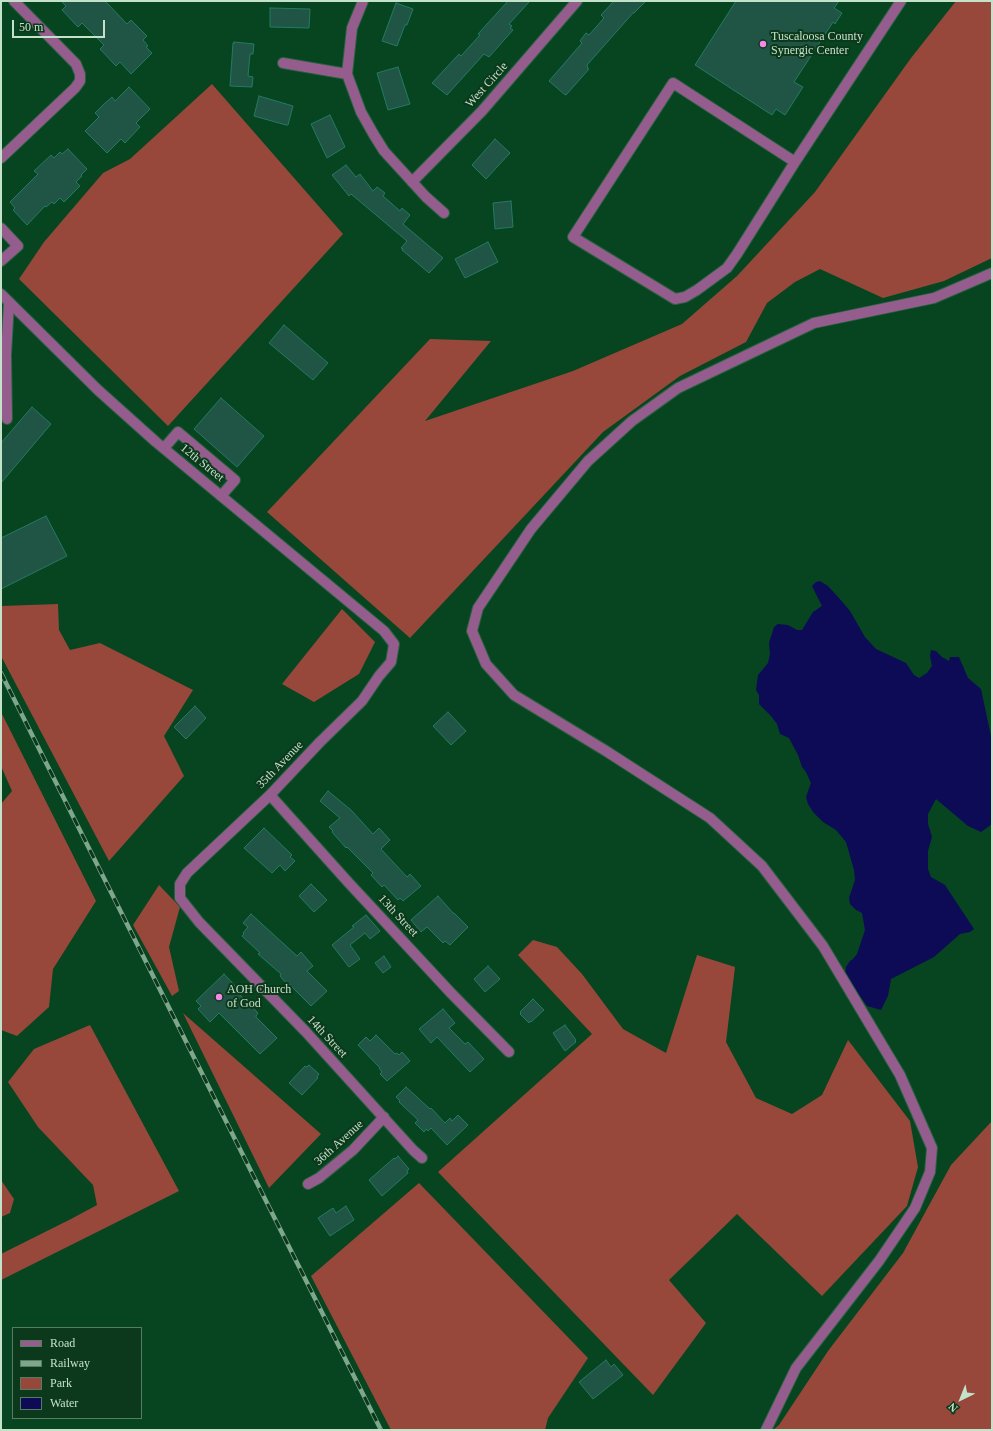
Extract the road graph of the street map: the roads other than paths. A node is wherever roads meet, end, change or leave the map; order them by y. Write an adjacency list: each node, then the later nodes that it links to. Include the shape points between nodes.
1 (14, 1): 7 (street, via 76,64 80,81)
2 (363, 1): 6 (street, via 352,28)
3 (577, 1): 9 (street, West Circle, via 482,111)
4 (901, 1): 8 (street)
5 (283, 63): 6 (street)
6 (347, 74): 9 (street, via 361,112 374,135 384,151)
7 (1, 158)
8 (795, 162): 8 (street, via 673,83 572,237 674,299 685,297 727,268)
9 (412, 182): 10 (street)
10 (444, 213)
11 (1, 228): 12 (street, via 18,246)
12 (1, 261)
13 (992, 273): 26 (street, via 934,298 814,323 678,388 632,420 588,461 531,529 478,608 472,631 486,664 514,695 710,818 762,866 823,946 900,1075 932,1148 930,1172 915,1208 879,1261 796,1368)
14 (1, 294): 15 (street, 12th Street)
15 (9, 302): 16 (street, via 6,355); 17 (street, 12th Street, via 98,390)
16 (7, 419)
17 (164, 448): 18 (street, 12th Street); 18 (street, via 178,432 235,480)
18 (221, 496): 19 (street, 12th Street, via 384,631)
19 (394, 644): 20 (street, 35th Avenue, via 391,662 362,701)
20 (270, 795): 21 (street, 35th Avenue, via 188,873 180,884); 22 (street, 13th Street, via 434,975)
21 (180, 898): 23 (street, 14th Street, via 199,922)
22 (509, 1052)
23 (384, 1117): 24 (street, 14th Street); 25 (street, 36th Avenue, via 353,1150)
24 (422, 1158)
25 (308, 1184)
26 (766, 1430)

